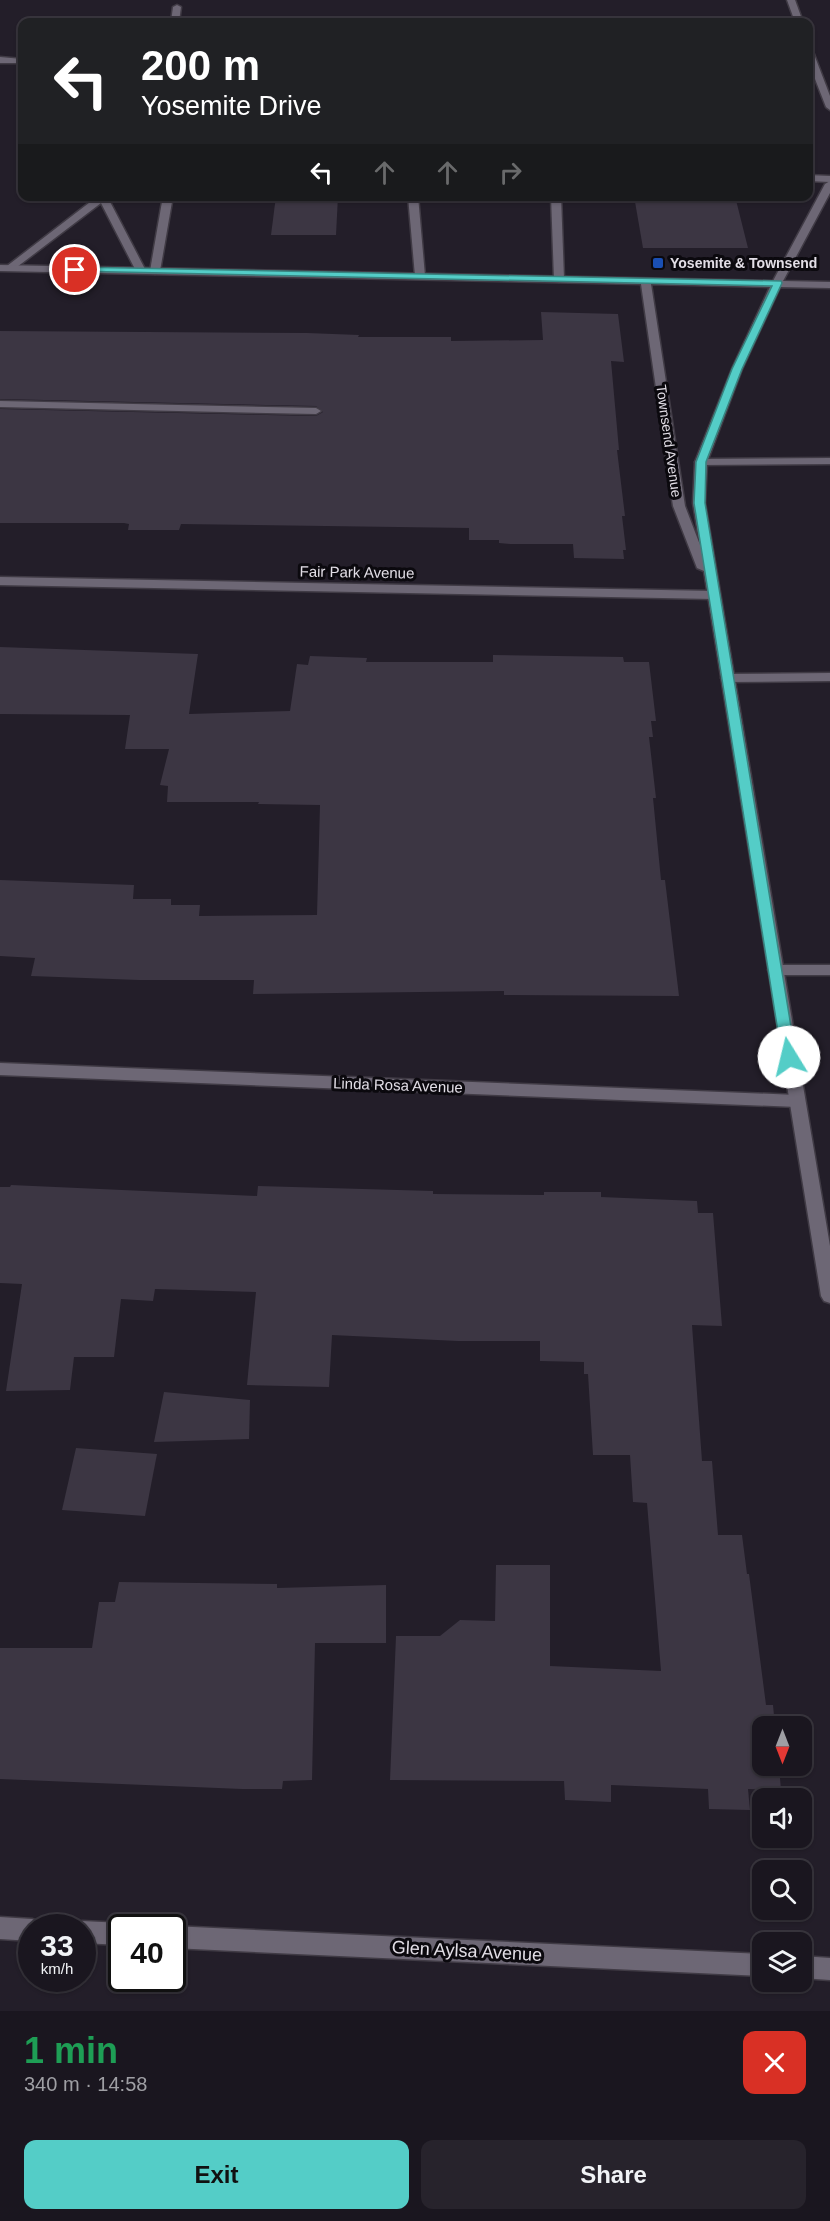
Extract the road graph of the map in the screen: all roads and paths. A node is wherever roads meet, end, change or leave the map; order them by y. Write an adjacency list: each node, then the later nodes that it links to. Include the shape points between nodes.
1 (791, 0): 4 (street)
2 (178, 3): 3 (street)
3 (176, 18)
4 (798, 18)
5 (0, 60): 6 (street)
6 (18, 62)
7 (813, 62): 8 (street)
8 (830, 107)
9 (813, 178): 10 (street)
10 (830, 179)
11 (830, 184): 23 (street, Townsend Avenue)
12 (100, 201): 17 (street)
13 (106, 201): 18 (street)
14 (167, 201): 19 (street)
15 (413, 201): 20 (street)
16 (556, 201): 21 (street)
17 (5, 268): 18 (street)
18 (141, 271): 19 (street)
19 (155, 271): 20 (street)
20 (420, 276): 21 (street)
21 (559, 279): 22 (street)
22 (646, 281): 23 (street); 30 (street, Townsend Avenue, via 679,506)
23 (777, 283): 24 (street); 28 (street, Townsend Avenue, via 737,369)
24 (830, 285)
25 (0, 404): 26 (street)
26 (316, 411)
27 (830, 461): 28 (street)
28 (701, 462): 30 (street, Townsend Avenue, via 699,503)
29 (0, 581): 30 (street, Fair Park Avenue)
30 (713, 595): 32 (street, Townsend Avenue)
31 (830, 677): 32 (street)
32 (727, 678): 34 (street, Townsend Avenue)
33 (830, 969): 34 (street)
34 (775, 970): 36 (street, Townsend Avenue)
35 (0, 1069): 36 (street, Linda Rosa Avenue)
36 (797, 1101): 37 (street, Townsend Avenue)
37 (830, 1296)
38 (0, 1928): 39 (street)
39 (18, 1929)
40 (186, 1938): 41 (street, Glen Aylsa Avenue)
41 (752, 1965)
42 (812, 1968): 43 (street)
43 (830, 1969)

